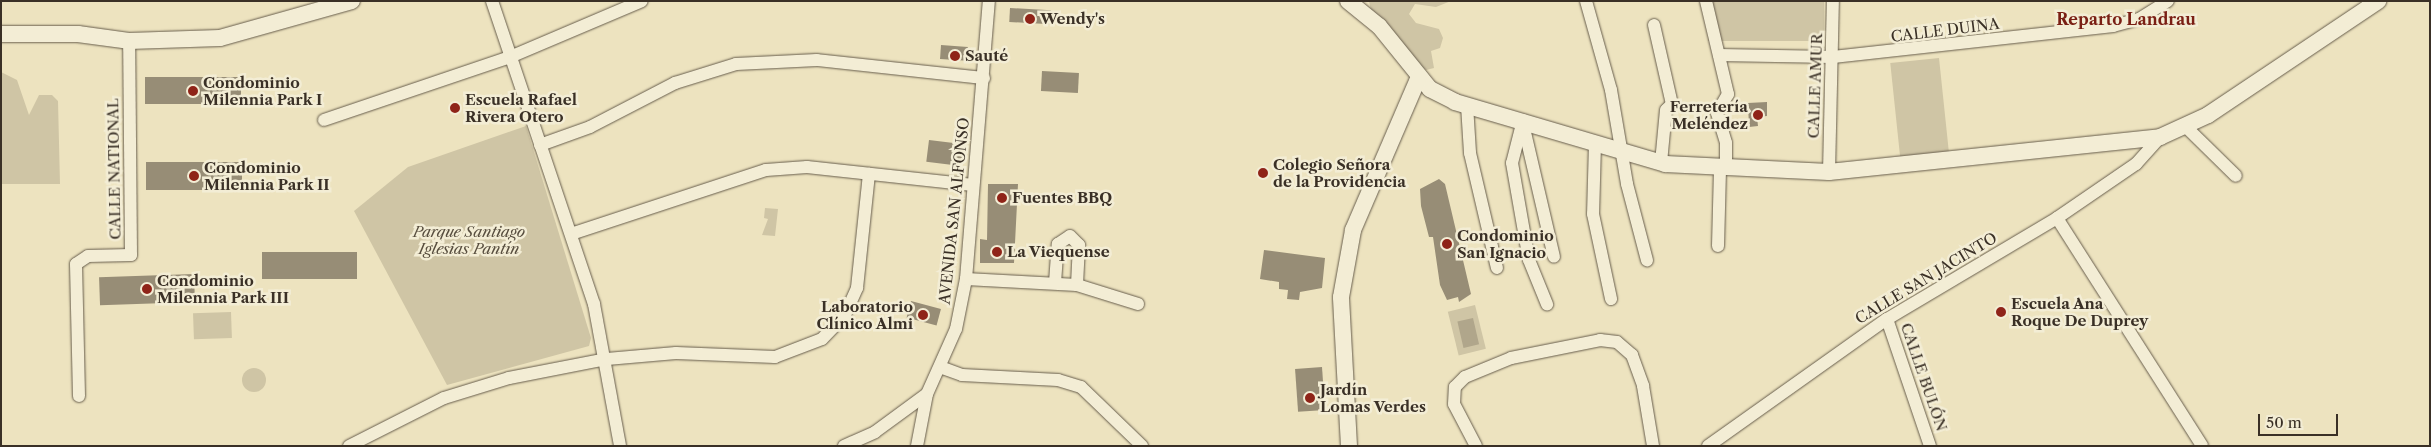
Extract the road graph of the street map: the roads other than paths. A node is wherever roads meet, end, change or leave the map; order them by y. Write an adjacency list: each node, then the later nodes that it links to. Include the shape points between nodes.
1 (352, 1): 13 (main road, via 220,38)
2 (492, 1): 15 (street)
3 (642, 1): 15 (street)
4 (989, 1): 18 (street, AVENIDA SAN ALFONSO)
5 (1348, 1): 17 (main road, via 1379,26)
6 (1586, 1): 26 (street)
7 (1706, 1): 14 (street)
8 (1833, 1): 16 (street, CALLE AMUR)
9 (2168, 1): 16 (street, CALLE DUINA, via 2128,24)
10 (2378, 1): 22 (main road)
11 (1654, 25): 27 (street, via 1672,104 1666,110)
12 (1, 34): 13 (main road, via 78,34)
13 (129, 41): 49 (street, CALLE NATIONAL, via 131,255 88,256 76,264)
14 (1719, 55): 16 (street, CALLE DUINA); 28 (street, via 1728,94 1717,113 1726,143)
15 (510, 57): 20 (street); 25 (street)
16 (1833, 57): 29 (street, CALLE AMUR)
17 (1419, 77): 19 (main road, via 1442,97); 55 (main road, via 1353,230 1341,297)
18 (984, 78): 25 (street, via 817,60 736,64 675,83 590,127); 32 (street, AVENIDA SAN ALFONSO)
19 (1467, 106): 21 (main road); 38 (street, via 1470,153)
20 (324, 120)
21 (1523, 120): 24 (main road); 36 (street); 44 (street, via 1513,175 1529,260)
22 (2185, 126): 23 (main road); 31 (street)
23 (2160, 137): 29 (main road); 33 (street, CALLE SAN JACINTO, via 2136,164)
24 (1595, 144): 26 (main road); 42 (street, via 1593,214)
25 (540, 145): 34 (street)
26 (1624, 154): 27 (main road); 37 (street, via 1627,184)
27 (1661, 163): 28 (main road)
28 (1723, 169): 29 (main road); 35 (street)
29 (1829, 172)
30 (869, 174): 32 (street); 34 (street, via 807,167 766,170); 46 (street, via 857,288 844,315 822,339 775,357 676,353)
31 (2236, 176)
32 (973, 185): 39 (street, AVENIDA SAN ALFONSO)
33 (2057, 218): 45 (street, CALLE SAN JACINTO); 60 (street)
34 (571, 234): 46 (street)
35 (1718, 246)
36 (1554, 257)
37 (1647, 260)
38 (1497, 268)
39 (966, 279): 40 (street); 47 (street, AVENIDA SAN ALFONSO, via 956,330)
40 (1055, 283): 41 (street); 41 (street, via 1058,244 1070,236 1080,245)
41 (1077, 285): 43 (street)
42 (1610, 299)
43 (1138, 304)
44 (1547, 304)
45 (1887, 319): 58 (street, CALLE SAN JACINTO); 59 (street, CALLE BULÓN)
46 (607, 359): 50 (street, via 509,378 444,398); 51 (street)
47 (940, 367): 48 (street, AVENIDA SAN ALFONSO); 54 (street, via 962,375 1058,380 1081,387)
48 (927, 394): 52 (street, via 875,432); 53 (street, AVENIDA SAN ALFONSO)
49 (79, 396)
50 (349, 446)
51 (620, 446)
52 (844, 446)
53 (917, 446)
54 (1142, 446)
55 (1348, 446)
56 (1476, 446): 57 (street, via 1454,404 1455,388 1465,378 1511,358 1600,340 1617,342 1632,355 1643,386)
57 (1653, 446)
58 (1708, 446)
59 (1930, 446)
60 (2202, 446)

